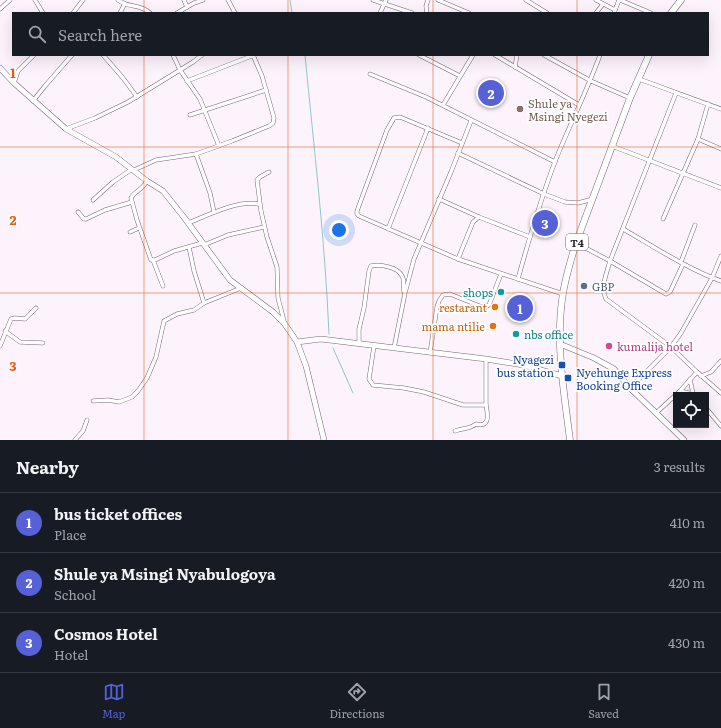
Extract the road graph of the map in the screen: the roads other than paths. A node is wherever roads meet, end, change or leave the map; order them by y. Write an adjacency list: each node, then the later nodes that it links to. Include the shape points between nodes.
1 (10, 0): 20 (street)
2 (35, 0): 22 (street)
3 (83, 0): 23 (street)
4 (118, 0): 17 (street)
5 (184, 0): 18 (street)
6 (203, 0): 18 (street)
7 (228, 0): 27 (street)
8 (373, 0): 15 (street)
9 (428, 0): 30 (street)
10 (438, 0): 31 (street)
11 (526, 0): 19 (street)
12 (596, 0): 16 (street)
13 (620, 0): 21 (street); 35 (street)
14 (681, 0): 36 (highway)
15 (385, 2): 28 (street); 29 (street)
16 (603, 4): 21 (street); 34 (street)
17 (124, 5): 24 (street); 25 (street, via 141,7)
18 (187, 7): 26 (street)
19 (539, 8): 32 (street); 33 (street)
20 (0, 9)
21 (615, 11)
22 (42, 12)
23 (74, 12)
24 (120, 12)
25 (148, 12)
26 (179, 12)
27 (234, 12)
28 (380, 12)
29 (410, 12)
30 (427, 12)
31 (467, 12)
32 (537, 12)
33 (545, 12)
34 (597, 12)
35 (649, 12)
36 (672, 12)
37 (33, 56): 59 (street, via 18,71)
38 (71, 56): 64 (street)
39 (104, 56): 62 (street)
40 (173, 56): 53 (street)
41 (201, 56): 53 (street)
42 (251, 56): 57 (street)
43 (254, 56): 60 (street)
44 (421, 56): 55 (street)
45 (472, 56): 55 (street)
46 (497, 56): 51 (street)
47 (517, 56): 51 (street)
48 (546, 56): 58 (street)
49 (600, 56): 58 (street)
50 (649, 56): 56 (highway, T4)
51 (514, 67): 67 (street)
52 (0, 68): 59 (street)
53 (180, 70): 57 (street); 62 (street)
54 (370, 74): 66 (street)
55 (460, 76): 66 (street)
56 (639, 79): 61 (street); 63 (highway, T4)
57 (187, 81): 69 (street)
58 (591, 81): 63 (street); 67 (street)
59 (14, 83): 64 (street)
60 (266, 90): 69 (street); 76 (street, via 274,118 273,123)
61 (676, 93): 65 (street); 81 (street)
62 (137, 97): 73 (street)
63 (630, 98): 77 (highway, T4)
64 (33, 101): 73 (street)
65 (708, 104): 68 (street); 74 (street)
66 (443, 105): 71 (street)
67 (579, 105): 82 (street)
68 (721, 108)
69 (205, 109): 70 (street); 76 (street)
70 (190, 115)
71 (471, 121): 75 (street); 82 (street)
72 (428, 128): 75 (street); 102 (street); 102 (street, via 398,117 392,120 387,130 356,212 359,216)
73 (66, 129): 83 (street, via 101,148)
74 (698, 139): 78 (street); 85 (street)
75 (462, 143): 79 (street)
76 (219, 146): 80 (street)
77 (612, 146): 81 (street); 89 (highway, T4)
78 (721, 149)
79 (458, 153): 88 (street); 90 (street)
80 (196, 154): 83 (street, via 156,160); 95 (street)
81 (650, 160): 85 (street); 103 (street)
82 (555, 162): 88 (street)
83 (133, 170): 86 (street); 91 (street, via 113,182)
84 (269, 172): 93 (street, via 257,180)
85 (684, 173): 87 (street); 97 (street)
86 (147, 181): 92 (street, via 142,189 132,196); 98 (street, via 163,192)
87 (721, 188)
88 (544, 194): 89 (street, via 572,203); 105 (street)
89 (594, 198): 107 (highway, T4)
90 (439, 199): 96 (street); 106 (street)
91 (93, 200)
92 (132, 202): 94 (street, via 86,219); 101 (street)
93 (259, 204): 95 (street, via 248,203); 100 (street)
94 (78, 212)
95 (214, 212): 98 (street)
96 (478, 217): 105 (street); 111 (street, via 473,222)
97 (663, 219)
98 (188, 223): 108 (street)
99 (695, 226): 114 (street)
100 (264, 227): 108 (street); 125 (street, via 277,267 278,298)
101 (139, 228): 104 (street); 112 (street)
102 (388, 229): 106 (street)
103 (623, 229): 113 (street); 114 (street)
104 (130, 232)
105 (530, 237): 117 (street)
106 (420, 243): 111 (street); 121 (street)
107 (576, 243): 113 (street); 122 (highway, T4)
108 (203, 244): 109 (street); 120 (street, via 230,280)
109 (189, 247): 112 (street); 123 (street)
110 (721, 256): 116 (street)
111 (458, 259): 115 (street)
112 (153, 260): 119 (street)
113 (610, 261): 114 (street, via 666,294 670,292); 133 (street, via 604,290 606,299)
114 (682, 263): 116 (street)
115 (501, 274): 117 (street); 135 (street, via 487,306 482,307 450,294 443,295 437,307)
116 (712, 278): 118 (street); 133 (street)
117 (518, 279): 122 (street)
118 (721, 281)
119 (162, 286)
120 (241, 288): 123 (street); 125 (street)
121 (405, 293): 129 (street, via 401,274 393,268 371,266 359,329); 134 (street)
122 (563, 294): 130 (highway, T4)
123 (204, 304): 147 (street, via 163,322 152,368 135,394 119,402)
124 (36, 308): 126 (street, via 25,319 11,318)
125 (284, 323): 127 (street)
126 (5, 331): 128 (street, via 20,342); 131 (street)
127 (297, 342): 129 (street, via 322,339); 155 (street, via 310,379)
128 (43, 343)
129 (359, 344): 132 (street)
130 (560, 344): 139 (highway, T4); 142 (street, via 605,363)
131 (0, 346)
132 (374, 346): 134 (street); 148 (street, via 368,379 373,384 424,392 463,405)
133 (671, 347): 138 (street); 142 (street)
134 (394, 348): 135 (street)
135 (430, 353): 136 (street)
136 (486, 359): 139 (street, via 523,365); 148 (street)
137 (721, 361): 140 (street, via 711,372)
138 (697, 372): 140 (street); 141 (street)
139 (562, 376): 156 (highway, T4)
140 (701, 376): 146 (street)
141 (690, 379): 143 (street); 145 (street)
142 (630, 388): 150 (street)
143 (680, 391): 144 (street); 150 (street)
144 (685, 392)
145 (693, 392)
146 (721, 393)
147 (94, 401)
148 (486, 405): 153 (street, via 487,418 484,425 476,424 468,429)
149 (709, 412): 152 (street)
150 (656, 413): 157 (street)
151 (87, 420): 154 (street, via 83,431)
152 (721, 426)
153 (455, 431)
154 (75, 440)
155 (324, 440)
156 (570, 440)
157 (684, 440)

